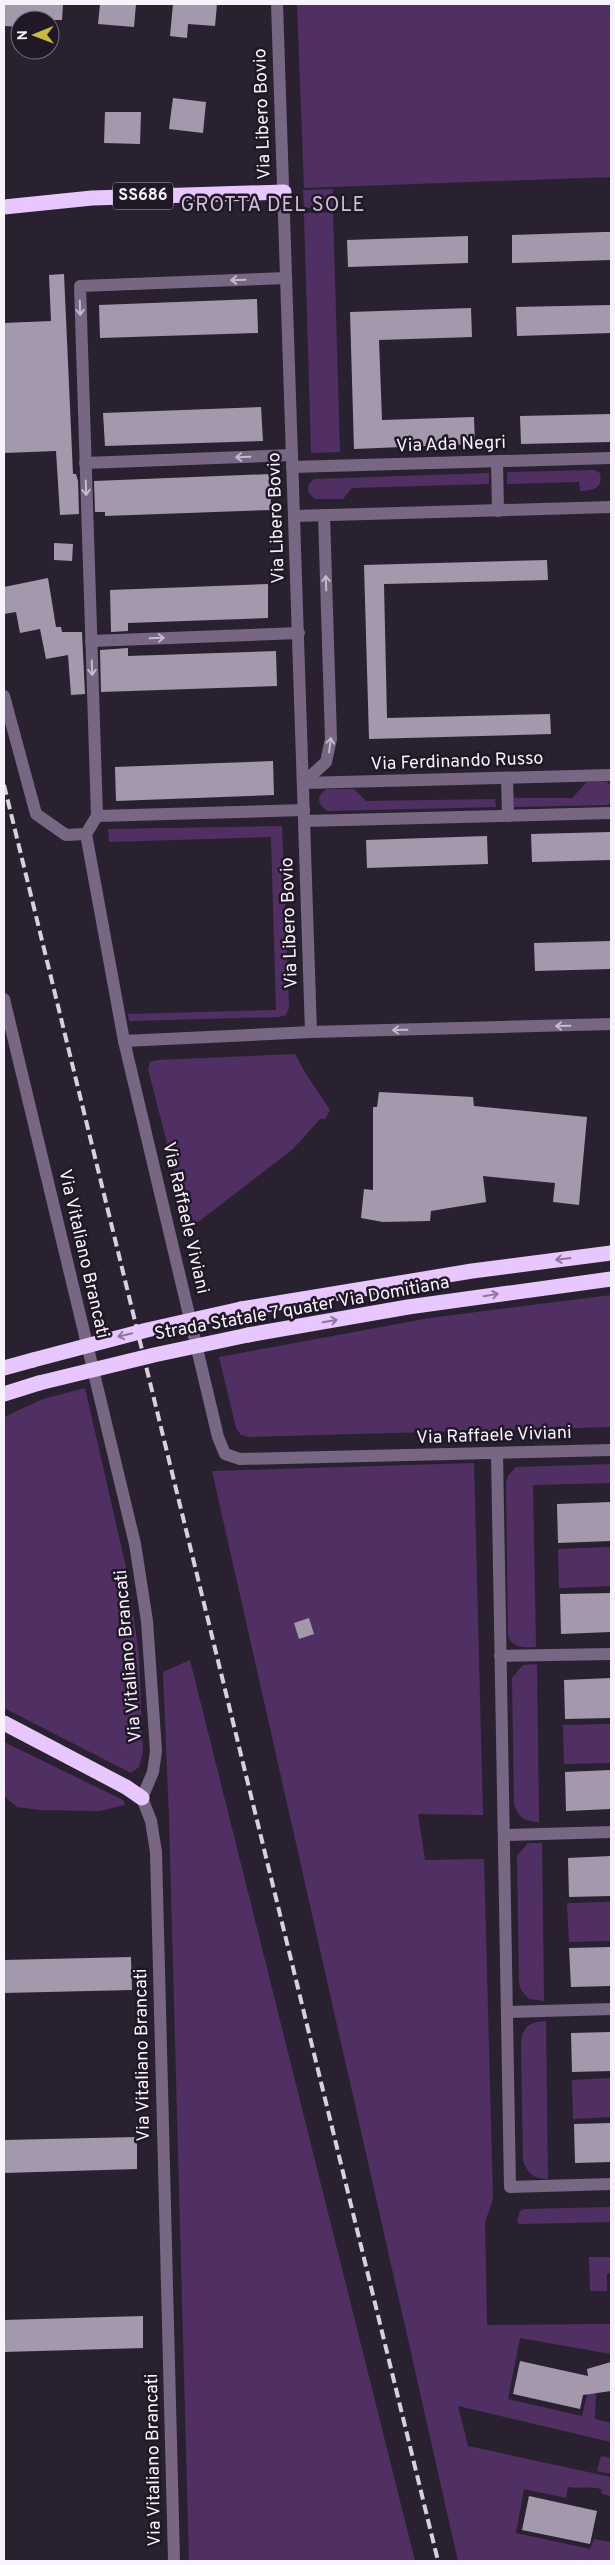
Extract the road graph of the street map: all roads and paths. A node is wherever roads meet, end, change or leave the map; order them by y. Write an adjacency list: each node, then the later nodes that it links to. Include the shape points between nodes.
1 (277, 4): 2 (street, Via Libero Bovio)
2 (284, 192): 3 (highway, SS686, via 92,198); 4 (street, Via Libero Bovio)
3 (4, 207)
4 (286, 278): 6 (street, Via Libero Bovio); 8 (street, one-way to 8, via 80,286)
5 (611, 458): 7 (street, Via Ada Negri)
6 (292, 461): 7 (street, Via Ada Negri); 8 (street, Via Ada Negri, one-way to 8); 12 (street, Via Libero Bovio)
7 (497, 462): 10 (street)
8 (85, 464): 14 (street, one-way to 14)
9 (611, 507): 10 (street)
10 (498, 511): 11 (street)
11 (324, 515): 12 (street); 18 (street, one-way to 11, via 326,762 331,744)
12 (294, 516): 13 (street, Via Libero Bovio)
13 (299, 633): 14 (street, one-way to 13); 18 (street, Via Libero Bovio)
14 (91, 641): 20 (street, one-way to 20)
15 (4, 696): 23 (street, via 36,814 66,835)
16 (611, 775): 17 (street, Via Ferdinando Russo)
17 (507, 778): 18 (street, Via Ferdinando Russo); 22 (street)
18 (303, 783): 21 (street, Via Libero Bovio)
19 (611, 813): 22 (street)
20 (97, 816): 21 (street); 23 (street)
21 (304, 816): 22 (street); 26 (street, Via Libero Bovio)
22 (508, 816)
23 (86, 834): 27 (street, Via Raffaele Viviani)
24 (4, 999): 37 (street, Via Vitaliano Brancati, via 142,1582 156,1729 153,1772)
25 (611, 1024): 26 (street, one-way to 26)
26 (311, 1032): 27 (street)
27 (124, 1041): 33 (street, Via Raffaele Viviani, via 218,1437 225,1454 240,1459)
28 (611, 1253): 30 (highway, Strada Statale 7 quater Via Domitiana, one-way to 30, bridge, via 463,1272 241,1310 147,1330)
29 (611, 1279): 31 (highway, Strada Statale 7 quater Via Domitiana, one-way to 29, bridge, via 154,1355 248,1335 408,1307)
30 (4, 1368)
31 (4, 1394)
32 (611, 1450): 33 (street, Via Raffaele Viviani)
33 (496, 1454): 35 (street)
34 (611, 1654): 35 (street)
35 (500, 1656): 39 (street)
36 (4, 1723): 37 (highway)
37 (142, 1798): 43 (street, Via Vitaliano Brancati, via 151,1821 156,1852)
38 (611, 1832): 39 (street)
39 (504, 1835): 41 (street)
40 (611, 2008): 41 (street)
41 (507, 2012): 42 (street, via 510,2187)
42 (611, 2184)
43 (174, 2561)

